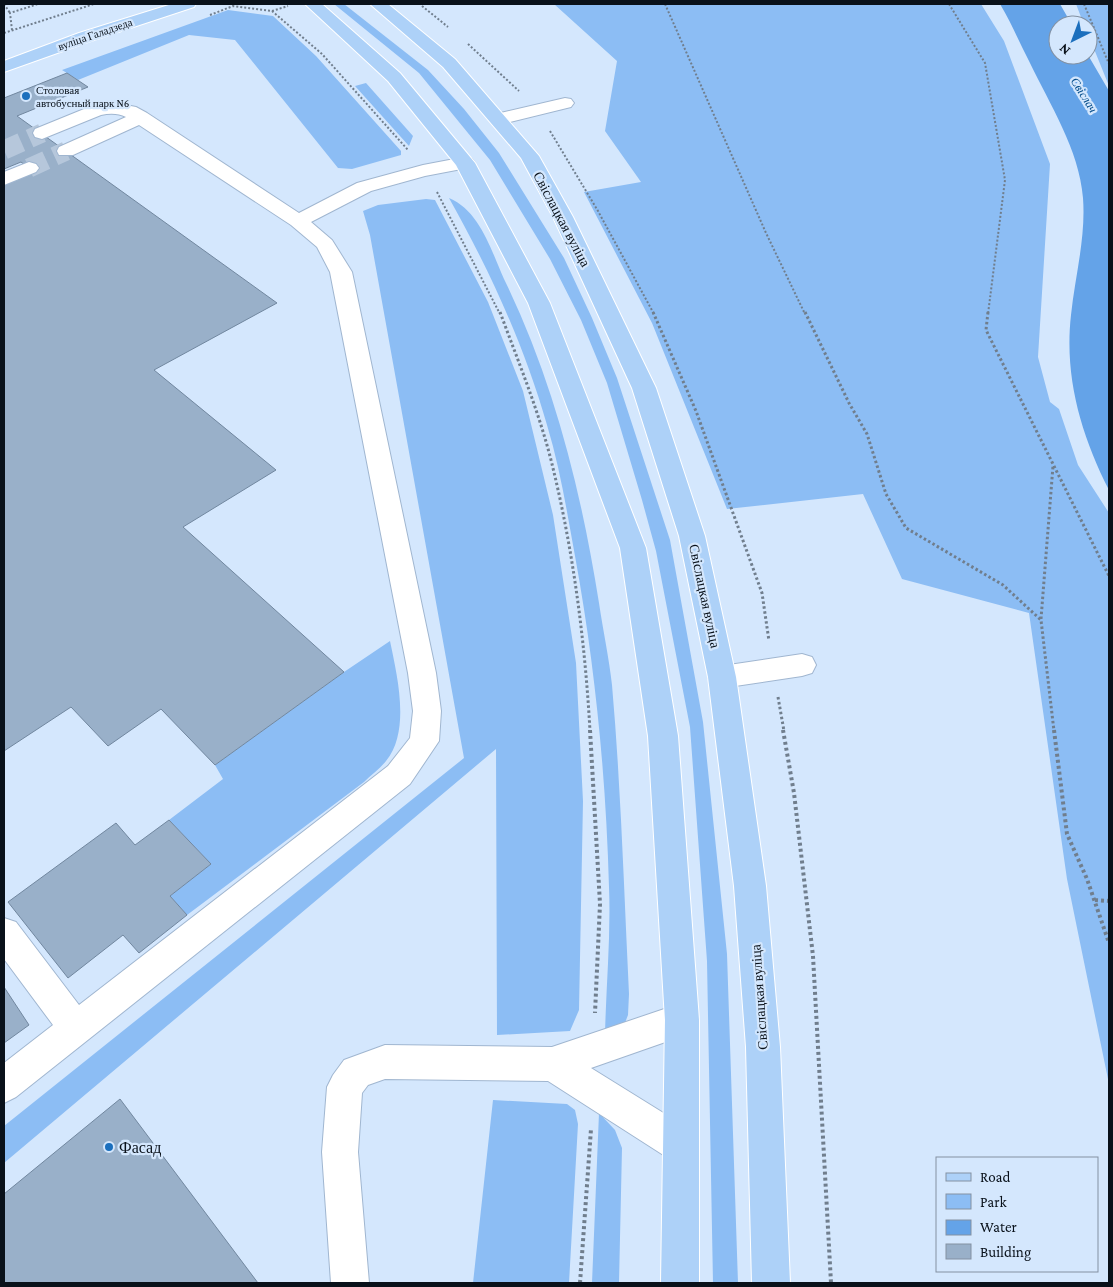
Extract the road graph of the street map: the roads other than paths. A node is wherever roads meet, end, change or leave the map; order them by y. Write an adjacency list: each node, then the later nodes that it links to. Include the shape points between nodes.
1 (140, 4): 5 (main road, вуліца Галадзеда)
2 (188, 4): 6 (main road, вуліца Галадзеда)
3 (378, 4): 9 (main road, Свіслацкая вуліца, via 449,63)
4 (301, 5): 12 (main road, via 394,77)
5 (67, 26)
6 (4, 67)
7 (565, 103): 9 (lane)
8 (141, 117): 10 (lane, via 110,107); 11 (lane); 15 (lane)
9 (498, 119): 17 (main road, Свіслацкая вуліца, via 529,156 564,217 644,388 692,536)
10 (42, 133)
11 (66, 151)
12 (465, 163): 15 (lane, via 364,187); 19 (main road, via 539,303 633,548 663,736)
13 (28, 168): 14 (lane)
14 (4, 178)
15 (298, 221): 20 (lane, via 325,244 341,272 422,672 427,711 424,741 399,775)
16 (802, 665): 17 (lane)
17 (722, 677): 26 (main road, Свіслацкая вуліца, via 750,886 763,1047)
18 (4, 933): 20 (lane)
19 (682, 1020): 21 (lane); 23 (main road)
20 (76, 1028): 22 (lane)
21 (552, 1064): 23 (lane); 24 (lane, via 385,1062 356,1072 345,1087 340,1152)
22 (4, 1085)
23 (680, 1145): 25 (main road)
24 (350, 1283)
25 (680, 1283)
26 (771, 1283)

